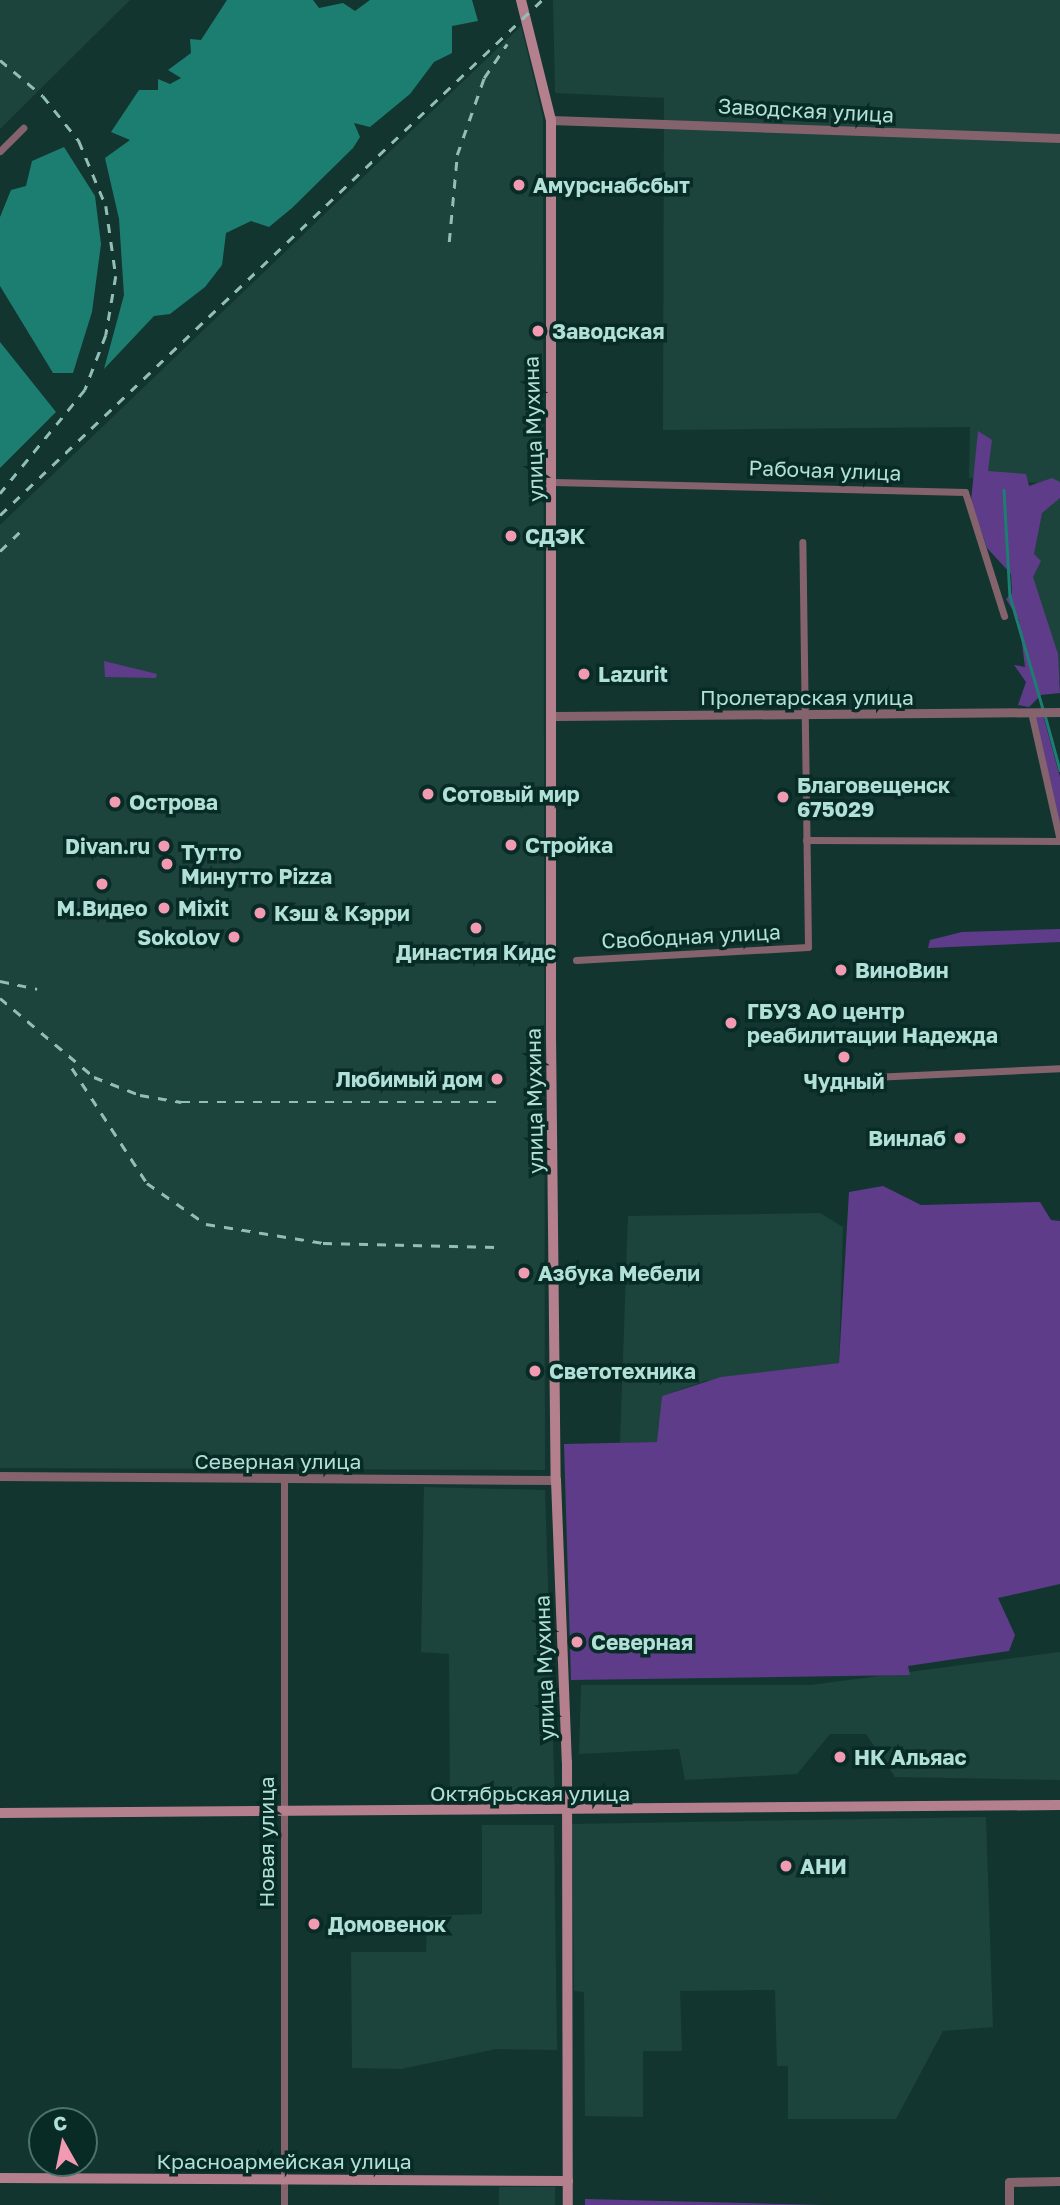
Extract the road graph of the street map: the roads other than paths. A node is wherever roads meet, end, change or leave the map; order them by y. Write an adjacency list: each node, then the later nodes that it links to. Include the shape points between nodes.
1 (521, 0): 2 (main road, улица Мухина)
2 (551, 120): 4 (street, Заводская улица); 6 (main road, улица Мухина)
3 (23, 128): 5 (street)
4 (1060, 138)
5 (0, 151)
6 (554, 482): 8 (street, Рабочая улица, via 965,492); 12 (main road, улица Мухина)
7 (802, 542): 11 (street)
8 (1004, 616)
9 (1040, 712): 10 (street, Пролетарская улица); 11 (street, Пролетарская улица); 14 (street)
10 (1060, 712)
11 (805, 714): 12 (street, Пролетарская улица); 13 (street)
12 (555, 716): 20 (main road, улица Мухина)
13 (806, 840): 14 (street); 15 (street, Свободная улица, via 808,947)
14 (1060, 841)
15 (576, 960)
16 (1060, 1068): 17 (street)
17 (851, 1078)
18 (0, 1476): 19 (street, Северная улица)
19 (284, 1478): 20 (street, Северная улица); 24 (street, Новая улица)
20 (556, 1480): 22 (main road, улица Мухина)
21 (1060, 1805): 22 (main road, Октябрьская улица)
22 (568, 1811): 24 (main road, Октябрьская улица); 27 (main road, улица Мухина)
23 (0, 1813): 24 (main road, Октябрьская улица)
24 (284, 1813): 26 (street, Новая улица)
25 (0, 2178): 26 (main road, Красноармейская улица)
26 (284, 2180): 27 (main road, Красноармейская улица); 29 (street, Новая улица)
27 (568, 2181): 30 (main road, улица Мухина)
28 (1060, 2181): 31 (street, via 1009,2182)
29 (284, 2205)
30 (568, 2205)
31 (1009, 2205)

